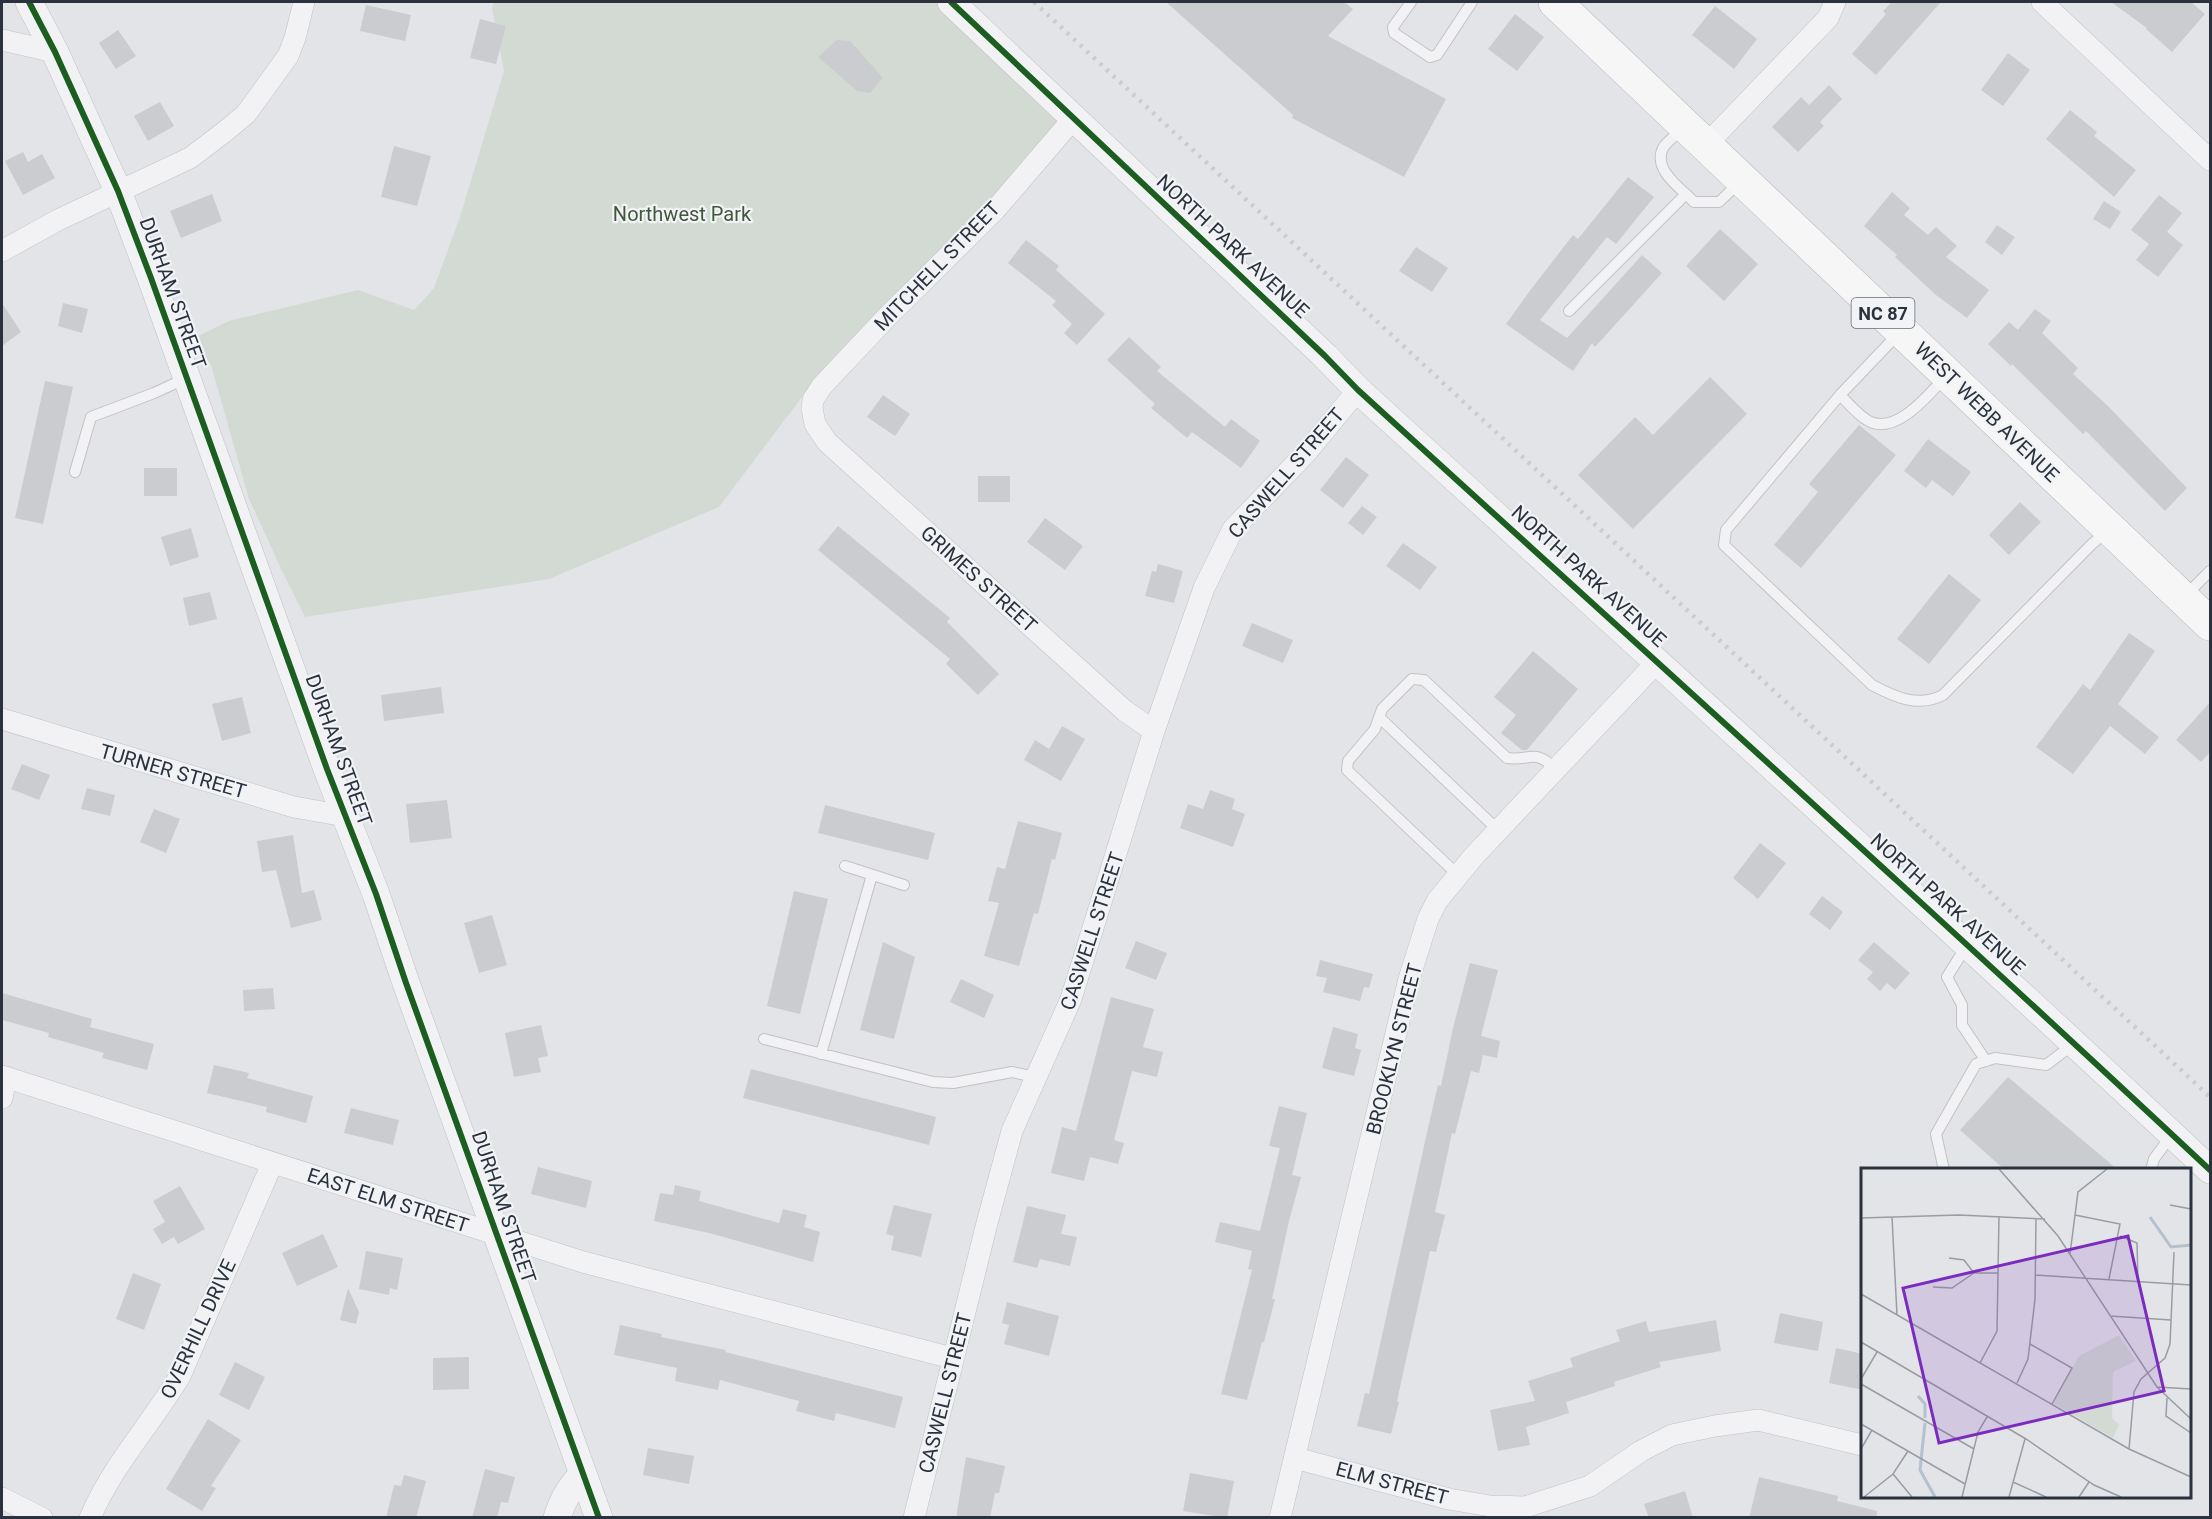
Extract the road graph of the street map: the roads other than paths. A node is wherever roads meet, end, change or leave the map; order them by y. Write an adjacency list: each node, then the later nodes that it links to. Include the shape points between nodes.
1 (28, 2): 10 (street, DURHAM STREET)
2 (304, 2): 15 (street, via 288,56 246,114 190,158)
3 (951, 2): 11 (street, NORTH PARK AVENUE)
4 (1411, 2): 5 (lane, via 1393,27 1394,33 1430,57 1437,56)
5 (1472, 2)
6 (1555, 2): 12 (highway, WEST WEBB AVENUE / NC 87)
7 (1835, 2): 12 (street, via 1828,18)
8 (2042, 2): 13 (street)
9 (2, 40): 10 (street)
10 (55, 51): 15 (street, DURHAM STREET)
11 (1073, 118): 22 (street, NORTH PARK AVENUE); 24 (street, MITCHELL STREET, via 994,210 822,386 813,400)
12 (1696, 135): 14 (highway, WEST WEBB AVENUE / NC 87); 16 (lane, via 1663,148 1664,172)
13 (2211, 160)
14 (1743, 180): 16 (lane, via 1719,202 1694,202); 19 (highway, WEST WEBB AVENUE / NC 87)
15 (118, 191): 17 (street); 21 (street, DURHAM STREET)
16 (1686, 194): 18 (lane)
17 (2, 251)
18 (1569, 311)
19 (1902, 330): 20 (highway, WEST WEBB AVENUE / NC 87); 23 (lane)
20 (1948, 375): 23 (lane, via 1911,413 1889,424 1869,422); 26 (highway, WEST WEBB AVENUE / NC 87)
21 (187, 378): 25 (lane, via 91,417); 35 (street, DURHAM STREET)
22 (1358, 390): 30 (street, NORTH PARK AVENUE); 33 (street, CASWELL STREET, via 1305,454 1233,529 1204,588)
23 (1840, 395): 26 (lane, via 1726,530 1724,544 1872,685 1913,702 1932,701 1943,695)
24 (814, 418): 33 (street, GRIMES STREET, via 827,442 1125,711)
25 (75, 472)
26 (2110, 529): 28 (highway, WEST WEBB AVENUE / NC 87)
27 (2211, 571): 28 (lane)
28 (2183, 598): 29 (highway, WEST WEBB AVENUE / NC 87)
29 (2211, 624)
30 (1658, 661): 34 (street, BROOKLYN STREET); 41 (street, NORTH PARK AVENUE)
31 (1379, 717): 34 (lane, via 1412,679 1424,680 1507,759 1543,757); 36 (lane); 39 (lane, via 1375,729 1348,761 1347,770)
32 (2, 719): 35 (street, TURNER STREET, via 294,807)
33 (1154, 731): 47 (street, CASWELL STREET, via 1071,999)
34 (1556, 769): 36 (street, BROOKLYN STREET)
35 (345, 816): 54 (street, DURHAM STREET)
36 (1498, 830): 39 (street, BROOKLYN STREET)
37 (845, 866): 38 (lane)
38 (872, 874): 40 (lane); 44 (lane)
39 (1458, 875): 57 (street, BROOKLYN STREET, via 1428,919 1409,978)
40 (904, 885)
41 (1967, 944): 43 (street, NORTH PARK AVENUE); 45 (lane, via 1947,977 1962,1005 1962,1025)
42 (764, 1039): 44 (lane)
43 (2075, 1043): 45 (lane, via 2046,1065 1995,1058); 49 (street, NORTH PARK AVENUE)
44 (822, 1054): 47 (lane, via 933,1082 953,1083 1012,1072)
45 (1986, 1061): 51 (lane, via 1976,1064 1936,1134)
46 (4, 1077): 48 (street); 50 (street, EAST ELM STREET)
47 (1035, 1077): 55 (street, CASWELL STREET, via 1012,1131)
48 (2, 1098)
49 (2172, 1134): 52 (lane); 53 (street, NORTH PARK AVENUE)
50 (272, 1164): 54 (street, EAST ELM STREET); 62 (street, OVERHILL DRIVE, via 180,1376 110,1480)
51 (1944, 1168)
52 (2152, 1168)
53 (2211, 1170)
54 (496, 1234): 55 (street, EAST ELM STREET, via 583,1262); 58 (street, DURHAM STREET)
55 (952, 1358): 65 (street, CASWELL STREET)
56 (1861, 1445): 60 (street, ELM STREET, via 1758,1420 1715,1426 1672,1435 1590,1486)
57 (1295, 1458): 60 (street, ELM STREET, via 1449,1499); 66 (street, BROOKLYN STREET)
58 (582, 1475): 63 (street, via 561,1504); 64 (street, DURHAM STREET)
59 (2, 1498): 61 (street)
60 (1526, 1512)
61 (42, 1518)
62 (90, 1518)
63 (557, 1518)
64 (599, 1518)
65 (914, 1518)
66 (1281, 1518)

